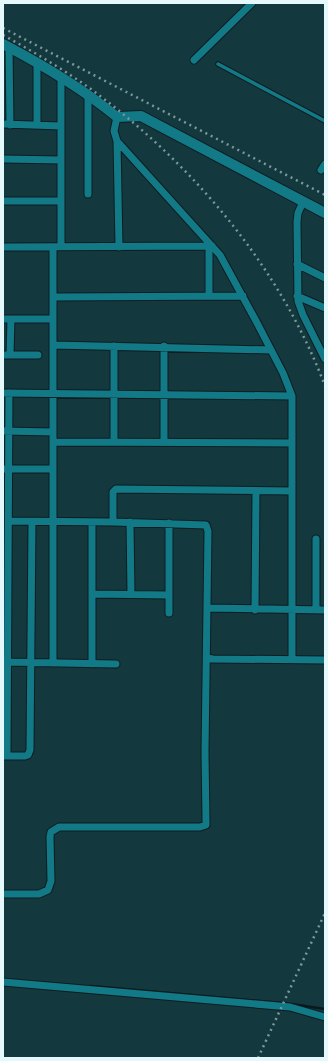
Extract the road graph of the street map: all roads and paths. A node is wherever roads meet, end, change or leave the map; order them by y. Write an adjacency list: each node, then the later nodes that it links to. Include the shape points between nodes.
1 (252, 3): 3 (street)
2 (6, 45): 4 (street); 10 (street)
3 (194, 60)
4 (37, 63): 6 (street); 11 (street)
5 (218, 64): 9 (lane)
6 (61, 77): 7 (street); 12 (street)
7 (88, 95): 8 (street); 16 (street)
8 (117, 117): 13 (street, via 114,131); 19 (street, via 141,116)
9 (325, 120)
10 (6, 124): 11 (street)
11 (37, 125): 12 (street)
12 (61, 126): 15 (street)
13 (117, 141): 24 (street); 25 (street)
14 (3, 159): 15 (street)
15 (61, 160): 18 (street)
16 (88, 194)
17 (3, 201): 18 (street)
18 (61, 201): 23 (street)
19 (303, 202): 20 (street); 26 (street, via 298,213)
20 (325, 213)
21 (3, 246): 22 (street)
22 (53, 246): 23 (street); 31 (street)
23 (61, 246): 25 (street)
24 (210, 246): 25 (street); 28 (street); 29 (street, via 220,255)
25 (119, 247)
26 (296, 264): 27 (street); 30 (street)
27 (325, 278)
28 (209, 296): 29 (street); 31 (street)
29 (243, 296): 38 (street)
30 (297, 296): 32 (street); 41 (street, via 300,309)
31 (53, 297): 34 (street)
32 (325, 308)
33 (7, 319): 34 (street); 39 (street)
34 (53, 319): 35 (street)
35 (54, 345): 36 (street); 43 (street)
36 (114, 346): 37 (street); 44 (street)
37 (164, 346): 38 (street); 45 (street)
38 (271, 350): 46 (street)
39 (6, 355): 40 (street)
40 (38, 355)
41 (325, 359)
42 (6, 393): 43 (street); 47 (street)
43 (53, 394): 44 (street); 48 (street)
44 (114, 395): 45 (street); 50 (street)
45 (164, 396): 46 (street); 51 (street)
46 (292, 396): 52 (street)
47 (6, 431): 48 (street); 53 (street)
48 (53, 432): 49 (street)
49 (53, 442): 50 (street); 54 (street)
50 (114, 442): 51 (street)
51 (164, 442): 52 (street)
52 (292, 443): 56 (street)
53 (6, 469): 54 (street); 57 (street)
54 (53, 469): 59 (street)
55 (256, 491): 56 (street); 61 (street, via 116,489 113,492); 69 (street)
56 (292, 491): 70 (street)
57 (9, 521): 58 (street); 77 (street)
58 (32, 522): 59 (street); 78 (street)
59 (52, 522): 60 (street); 79 (street)
60 (92, 522): 61 (street); 65 (street)
61 (114, 522): 62 (street)
62 (130, 522): 63 (street); 66 (street)
63 (168, 523): 67 (street); 68 (street, via 204,524 208,528)
64 (316, 539): 71 (street)
65 (92, 594): 66 (street); 80 (street)
66 (131, 594): 67 (street)
67 (169, 594): 73 (street)
68 (207, 608): 69 (street); 74 (street)
69 (255, 610): 70 (street)
70 (293, 610): 71 (street); 75 (street)
71 (316, 610): 72 (street)
72 (325, 610)
73 (169, 613)
74 (207, 658): 75 (street); 83 (street, via 206,825 59,827 51,832 50,837 51,881 48,890 39,894)
75 (292, 659): 76 (street)
76 (325, 660)
77 (5, 662): 78 (street); 82 (street)
78 (29, 662): 79 (street); 82 (street, via 29,753 25,756)
79 (53, 663): 80 (street)
80 (92, 664): 81 (street)
81 (116, 664)
82 (5, 756)
83 (3, 894)
84 (3, 982): 85 (street, via 290,1007)
85 (325, 1017)

